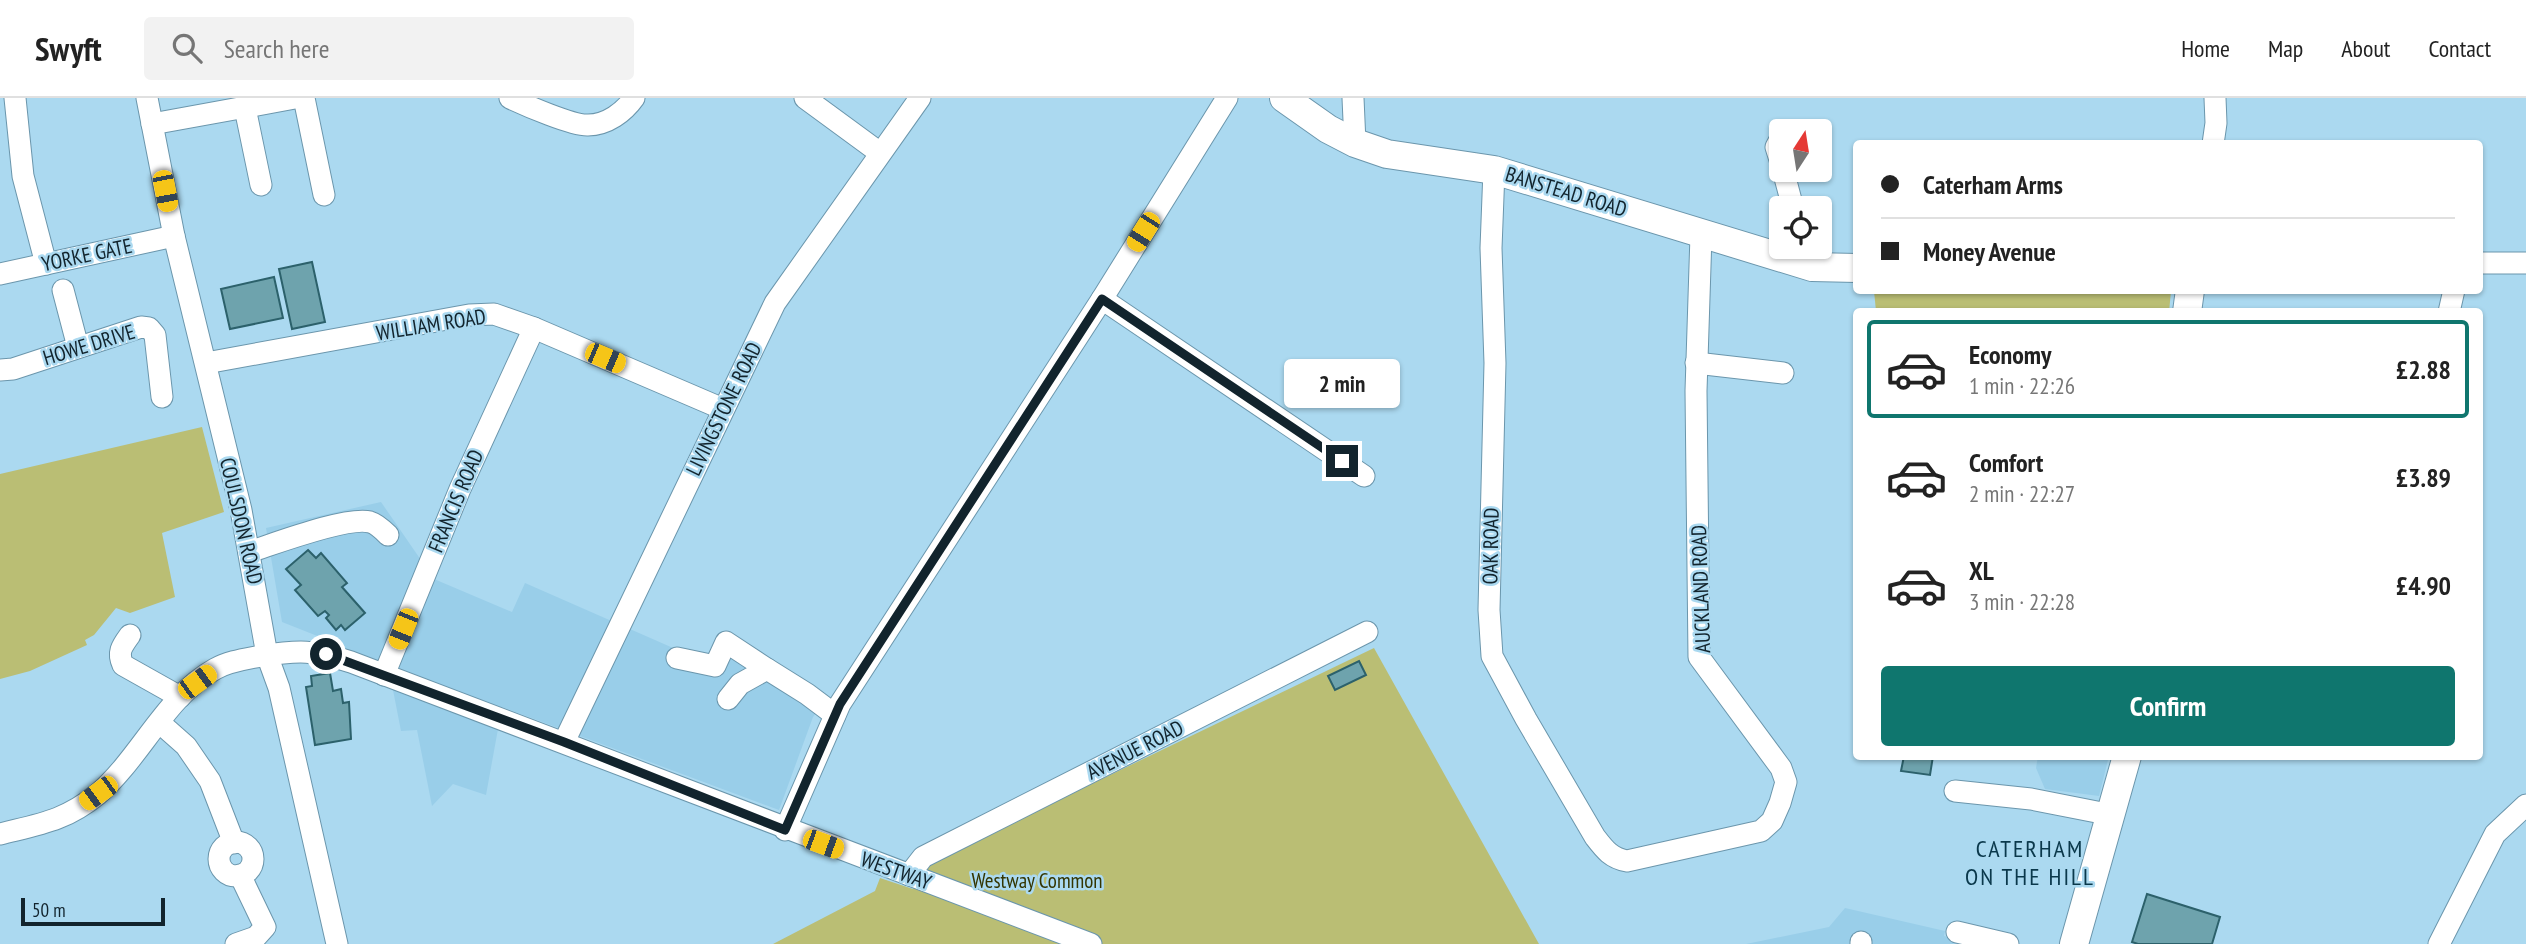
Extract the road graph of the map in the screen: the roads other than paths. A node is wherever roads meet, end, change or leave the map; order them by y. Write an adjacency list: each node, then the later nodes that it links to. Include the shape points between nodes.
1 (15, 98): 27 (street, via 23,176)
2 (147, 98): 14 (street, COULSDON ROAD)
3 (295, 98): 13 (street)
4 (304, 98): 20 (street)
5 (509, 98): 6 (street, via 587,126 610,120)
6 (634, 98)
7 (804, 98): 17 (street)
8 (920, 98): 17 (street, LIVINGSTONE ROAD)
9 (1227, 98): 31 (street)
10 (1284, 98): 16 (main road, BANSTEAD ROAD)
11 (1353, 98): 16 (street)
12 (2216, 98): 15 (street)
13 (245, 108): 14 (street); 19 (street)
14 (152, 124): 22 (street, COULSDON ROAD)
15 (2214, 140)
16 (1355, 143): 18 (main road, BANSTEAD ROAD, via 1387,154)
17 (880, 153): 39 (street, LIVINGSTONE ROAD, via 775,303)
18 (1494, 170): 21 (main road, BANSTEAD ROAD); 60 (street, OAK ROAD, via 1492,656 1605,851 1615,859)
19 (261, 185)
20 (324, 195)
21 (1701, 235): 23 (main road, BANSTEAD ROAD); 35 (street, AUCKLAND ROAD)
22 (174, 236): 27 (street, YORKE GATE); 34 (street, COULSDON ROAD)
23 (1769, 249)
24 (1817, 259): 28 (main road, BANSTEAD ROAD)
25 (2483, 263): 26 (street)
26 (2526, 263)
27 (46, 264): 29 (street, YORKE GATE)
28 (1853, 267)
29 (0, 274)
30 (62, 290): 33 (street)
31 (1102, 299): 40 (street); 51 (street)
32 (534, 328): 34 (street, WILLIAM ROAD, via 494,314 469,315); 39 (street, WILLIAM ROAD); 48 (street, FRANCIS ROAD, via 460,489)
33 (78, 346): 36 (street, HOWE DRIVE); 38 (street, HOWE DRIVE, via 130,329 149,328 156,335)
34 (206, 363): 42 (street, COULSDON ROAD)
35 (1696, 363): 37 (street); 60 (street, AUCKLAND ROAD, via 1699,657 1770,751 1786,782 1772,821 1761,831)
36 (0, 370)
37 (1783, 373)
38 (163, 397)
39 (723, 409): 53 (street, LIVINGSTONE ROAD)
40 (1364, 476)
41 (387, 535): 42 (street, via 370,522 357,522)
42 (249, 552): 45 (street, COULSDON ROAD)
43 (1367, 632): 61 (street, AVENUE ROAD, via 923,857)
44 (130, 635): 49 (street, via 119,657 123,664)
45 (267, 655): 48 (street, WESTWAY, via 302,650 326,654); 49 (street, WESTWAY, via 215,668); 65 (street, COULSDON ROAD, via 279,688)
46 (677, 658): 47 (street, via 715,666 726,642)
47 (767, 669): 50 (street, via 740,684); 51 (street)
48 (384, 675): 53 (street, WESTWAY)
49 (180, 697): 52 (street, WESTWAY)
50 (728, 699)
51 (835, 715): 58 (street)
52 (160, 723): 59 (street, WESTWAY, via 129,762 79,807 59,820); 63 (street, via 186,746 210,781 234,843 220,853 220,864 229,874 240,875)
53 (564, 742): 58 (street, WESTWAY)
54 (2126, 760): 57 (main road)
55 (1955, 790): 57 (street)
56 (2526, 805): 69 (street, via 2495,834)
57 (2112, 815): 68 (main road)
58 (785, 830): 61 (street, WESTWAY)
59 (0, 834)
60 (1643, 858)
61 (909, 875): 66 (street, WESTWAY)
62 (1958, 932): 67 (street)
63 (266, 935): 64 (street)
64 (236, 944)
65 (337, 944)
66 (1091, 944)
67 (2008, 944)
68 (2074, 944)
69 (2439, 944)

